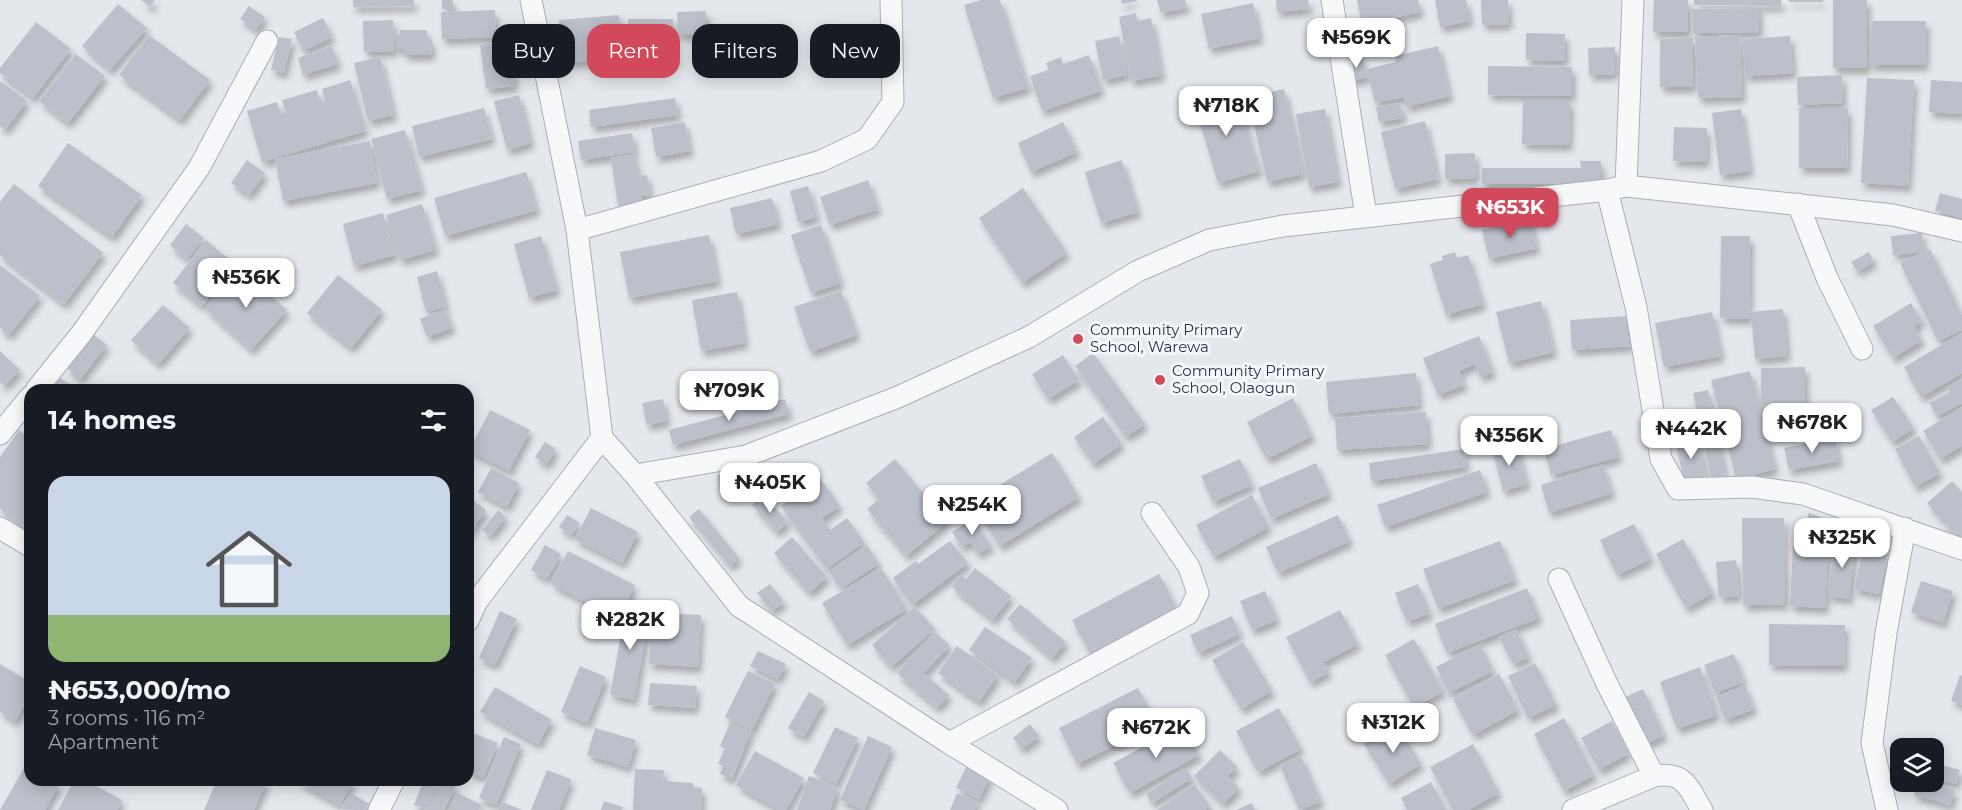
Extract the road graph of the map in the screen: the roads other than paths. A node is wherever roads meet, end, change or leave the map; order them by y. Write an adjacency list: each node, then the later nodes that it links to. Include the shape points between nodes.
1 (531, 0): 9 (street)
2 (891, 0): 9 (street, via 893,102 867,139 821,161)
3 (1332, 0): 8 (street)
4 (1633, 0): 6 (street)
5 (267, 41): 12 (street, via 199,168)
6 (1616, 188): 7 (street); 8 (street); 19 (street, via 1661,459 1678,489 1752,488 1803,494)
7 (1798, 204): 10 (street, via 1893,215); 11 (street, via 1827,278)
8 (1366, 216): 16 (street, via 1209,240 1138,271 1029,337 898,397 746,456)
9 (577, 230): 15 (street)
10 (1962, 231)
11 (1862, 349)
12 (41, 384)
13 (24, 404): 14 (street)
14 (0, 434)
15 (602, 438): 16 (street); 23 (street)
16 (635, 476): 24 (street, via 740,606)
17 (1152, 513): 24 (street, via 1189,567 1198,593 1188,614)
18 (0, 528): 20 (street)
19 (1905, 528): 21 (street); 31 (street, via 1872,743)
20 (24, 542)
21 (1962, 549)
22 (1559, 579): 25 (street)
23 (474, 608)
24 (949, 743): 28 (street)
25 (1654, 776): 29 (street); 30 (street, via 1668,774 1684,780)
26 (391, 786): 27 (street)
27 (379, 810)
28 (1056, 810)
29 (1573, 810)
30 (1702, 810)
31 (1887, 810)

